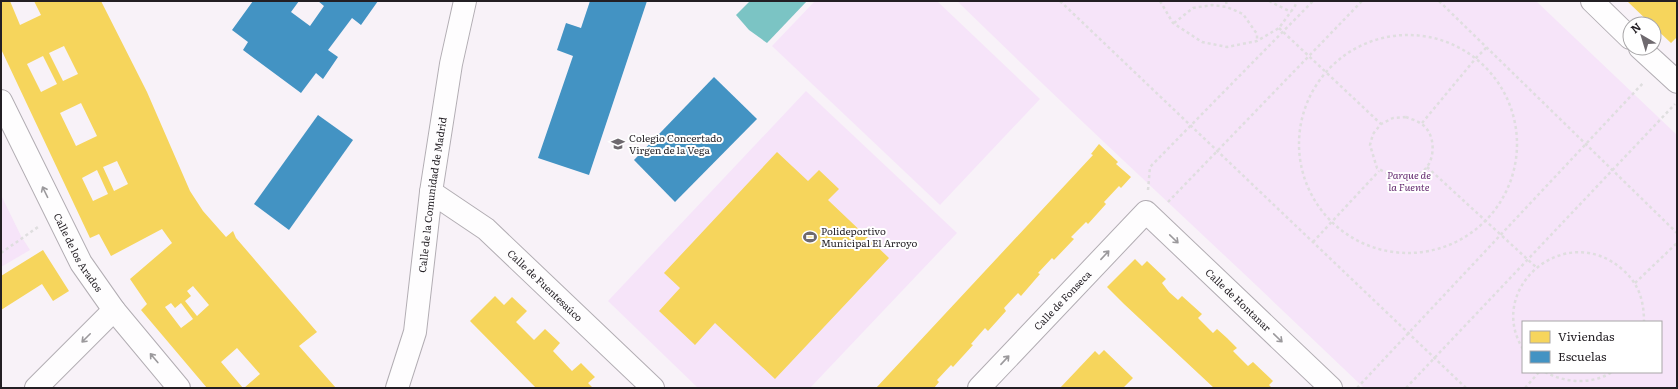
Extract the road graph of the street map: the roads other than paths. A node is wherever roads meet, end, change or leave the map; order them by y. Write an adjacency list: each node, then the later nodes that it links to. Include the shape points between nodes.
1 (465, 1): 7 (street, Calle de la Comunidad de Madrid, via 451,64)
2 (1592, 1): 3 (street)
3 (1622, 30)
4 (1648, 56): 5 (street)
5 (1676, 80)
6 (1, 101): 9 (street, Calle de los Arados, one-way to 6, via 81,263)
7 (431, 192): 12 (street, Calle de la Comunidad de Madrid, via 415,332); 13 (street, Calle de Fuentesaúco, via 486,229)
8 (1146, 212): 14 (street, Calle de Fonseca, one-way to 8); 15 (street, Calle de Hontanar, one-way to 15)
9 (114, 310): 10 (street, one-way to 10); 11 (street, Calle de los Arados, one-way to 9)
10 (36, 388)
11 (179, 388)
12 (397, 388)
13 (652, 388)
14 (979, 388)
15 (1331, 388)

